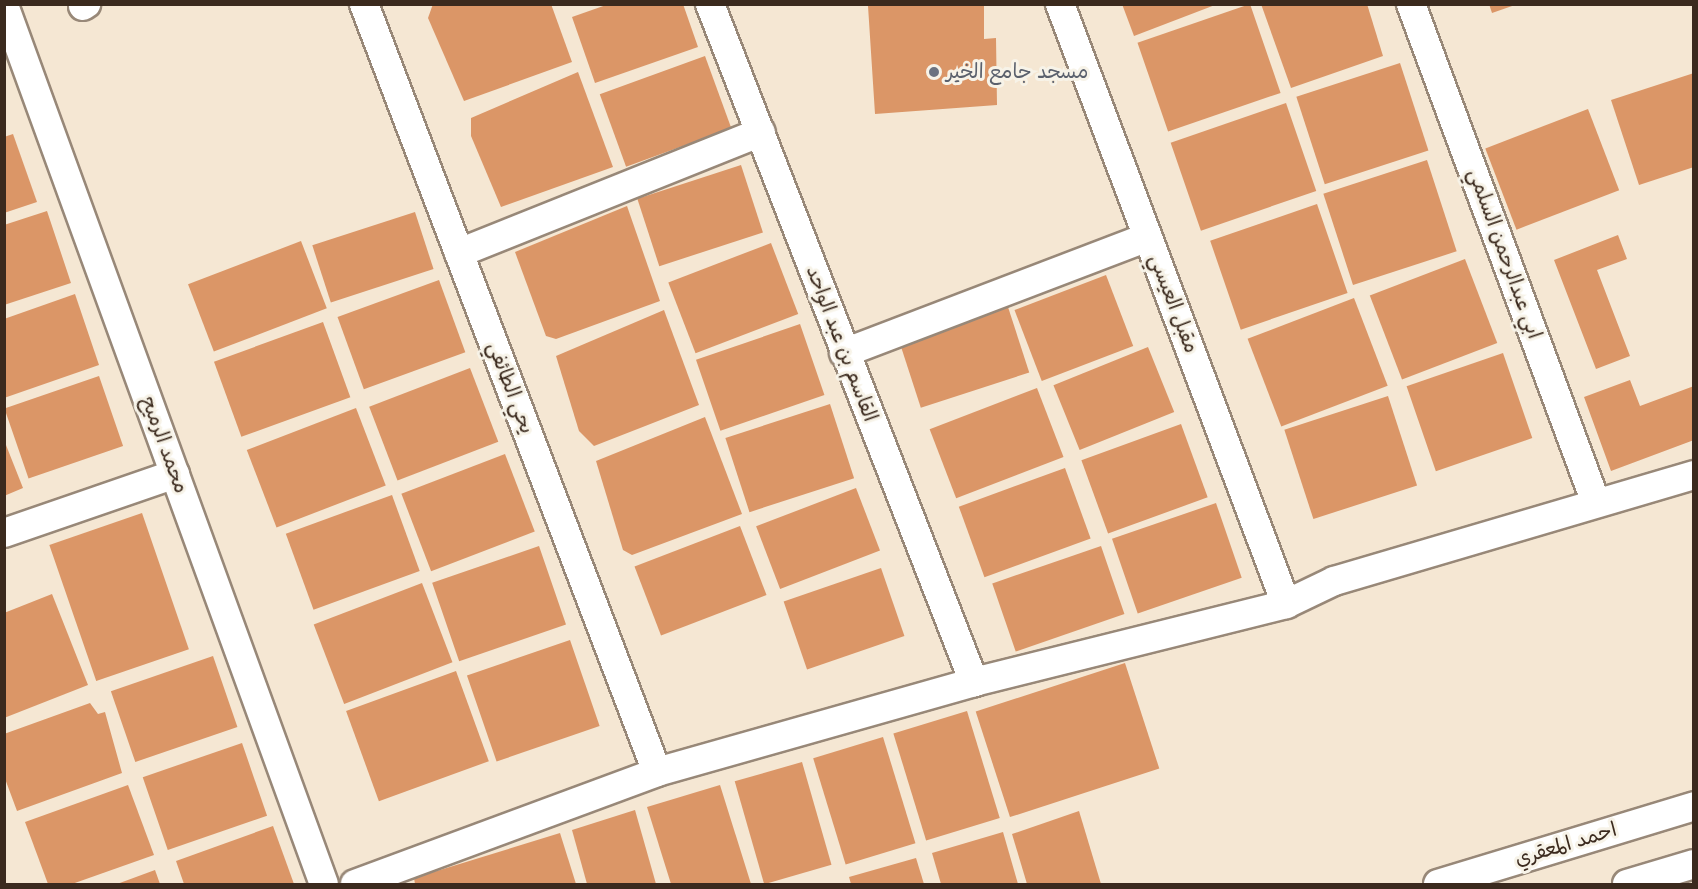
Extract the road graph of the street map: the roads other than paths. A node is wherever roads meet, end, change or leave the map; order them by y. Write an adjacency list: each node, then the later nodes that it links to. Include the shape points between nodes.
1 (364, 4): 8 (street, يحي الطائفي)
2 (710, 4): 6 (street, القاسم بن عبد الواحد)
3 (1060, 4): 7 (street, مقبل العيسي)
4 (1411, 4): 12 (street, ابي عبدالرحمن السلمي)
5 (4, 5): 10 (street, محمد الرميح)
6 (761, 132): 8 (street); 9 (street, القاسم بن عبد الواحد)
7 (1148, 237): 9 (street); 14 (street, مقبل العيسي)
8 (459, 253): 16 (street, يحي الطائفي)
9 (844, 353): 15 (street, القاسم بن عبد الواحد)
10 (175, 474): 13 (street); 19 (street, محمد الرميح)
11 (1694, 475): 12 (street)
12 (1596, 503): 14 (street, via 1334,581)
13 (4, 533)
14 (1286, 604): 15 (street)
15 (974, 682): 16 (street)
16 (657, 772): 20 (street)
17 (1694, 806): 21 (street, احمد المعقري)
18 (1694, 864): 22 (street)
19 (324, 885)
20 (355, 885)
21 (1438, 885)
22 (1627, 885)

